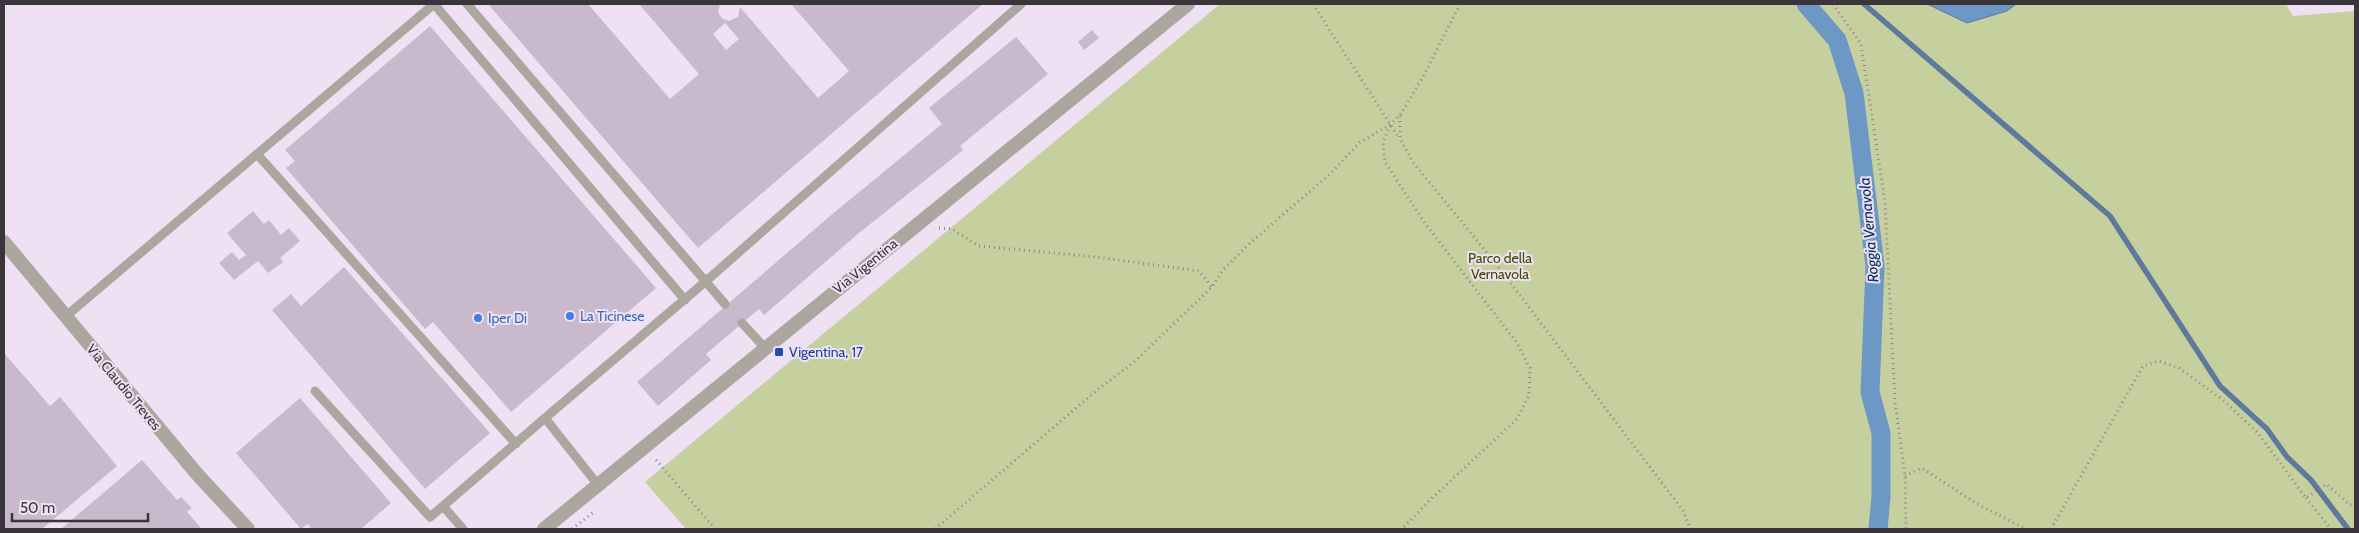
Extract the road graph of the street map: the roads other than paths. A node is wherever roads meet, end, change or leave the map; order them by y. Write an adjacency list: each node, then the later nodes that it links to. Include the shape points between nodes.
1 (434, 4): 5 (lane); 8 (lane)
2 (467, 4): 7 (lane)
3 (1020, 4): 7 (lane)
4 (1188, 4): 12 (street, Via Vigentina)
5 (257, 154): 10 (lane); 15 (lane)
6 (4, 242): 10 (street, Via Claudio Treves)
7 (705, 282): 8 (lane); 9 (lane)
8 (685, 300): 14 (lane)
9 (725, 304)
10 (65, 317): 18 (street, Via Claudio Treves, via 197,474)
11 (742, 323): 12 (lane)
12 (765, 348): 16 (street, Via Vigentina)
13 (315, 391): 17 (lane, via 430,517)
14 (545, 418): 15 (lane); 16 (lane)
15 (516, 444): 17 (lane)
16 (598, 485): 20 (street, Via Vigentina)
17 (443, 506): 19 (lane)
18 (248, 529)
19 (463, 529)
20 (544, 529)

